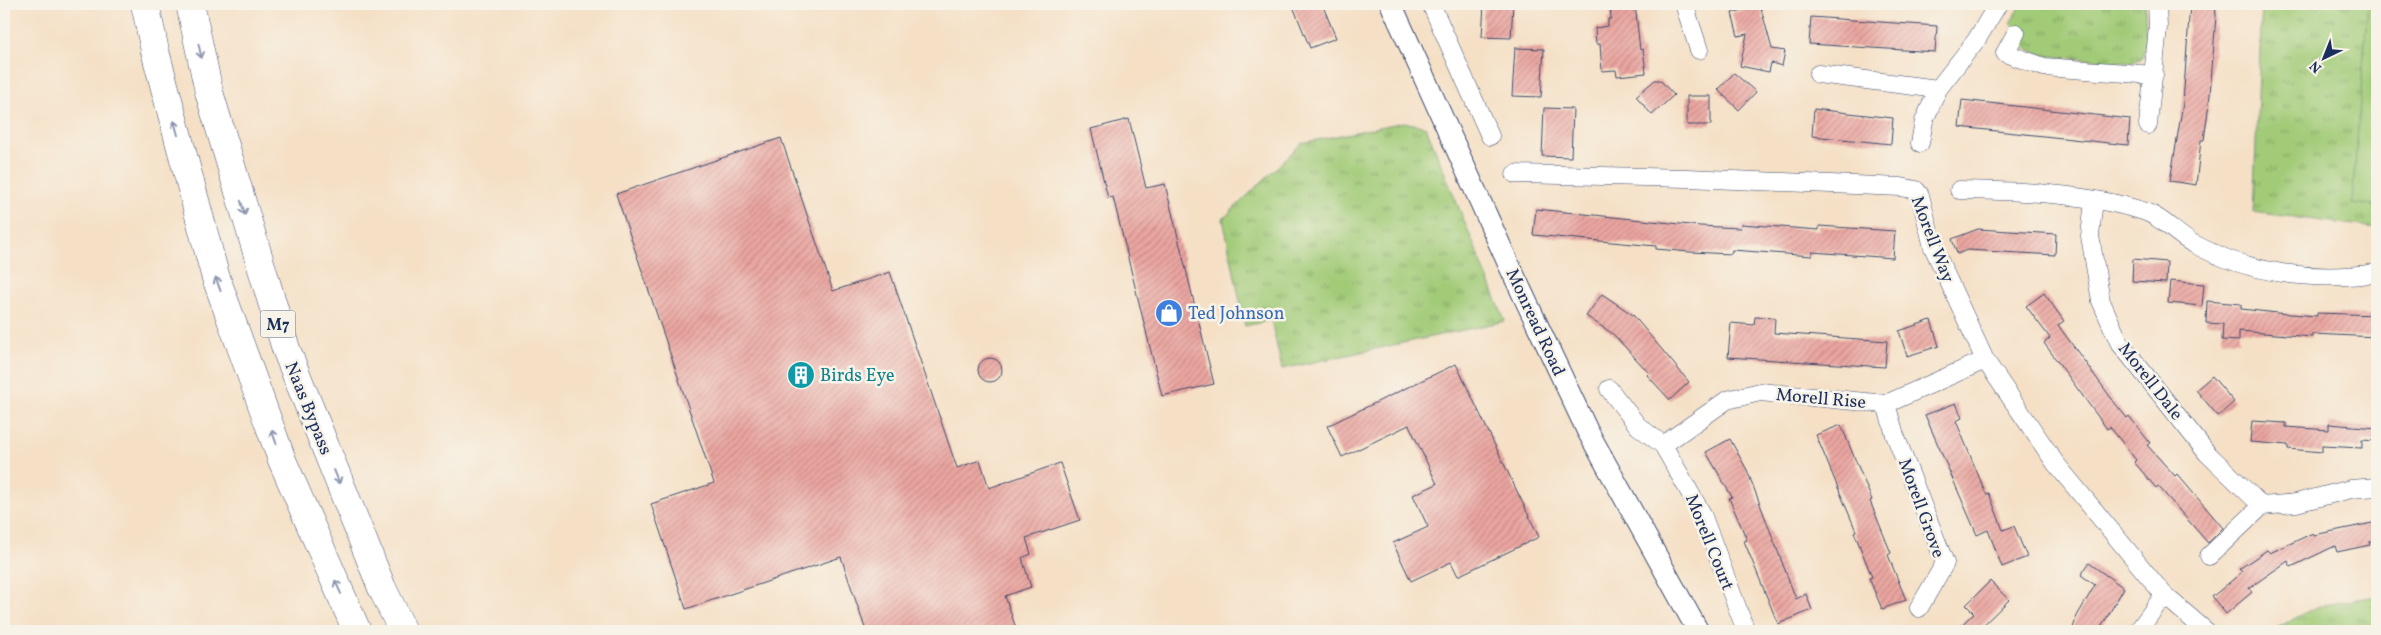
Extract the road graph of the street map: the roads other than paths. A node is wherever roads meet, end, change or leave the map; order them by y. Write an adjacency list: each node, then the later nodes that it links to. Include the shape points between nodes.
1 (145, 4): 29 (highway, M7, one-way to 1, via 282,460 215,275)
2 (190, 4): 30 (highway, Naas Bypass / M7, one-way to 30, via 209,92 286,348 382,588)
3 (1391, 4): 31 (street, Monread Road, via 1587,430)
4 (1431, 4): 14 (street)
5 (1684, 4): 9 (street)
6 (1998, 4): 12 (street, via 1978,39)
7 (2157, 4): 11 (street)
8 (2016, 33): 11 (street, via 2006,53 2044,66)
9 (1699, 50)
10 (1818, 74): 12 (street)
11 (2154, 75): 13 (street)
12 (1938, 89): 15 (street, via 1924,121)
13 (2148, 125)
14 (1490, 136)
15 (1920, 144)
16 (1515, 174): 20 (street, Morell Way, via 1687,178 1916,190 1933,247)
17 (1959, 190): 18 (street, via 2036,193)
18 (2094, 200): 19 (street, via 2145,211 2192,244 2267,272 2314,277); 25 (street, Morell Dale, via 2090,236 2099,292 2119,342 2207,452)
19 (2377, 274)
20 (1985, 360): 22 (street, Morell Rise); 27 (street, Morell Way, via 2056,464)
21 (1610, 389): 23 (street, Morell Court, via 1638,426)
22 (1886, 404): 23 (street, Morell Rise, via 1760,392 1727,400); 28 (street, Morell Grove, via 1945,563)
23 (1663, 445): 32 (street, Morell Court, via 1702,514)
24 (2377, 487): 25 (street, via 2351,489 2296,503)
25 (2262, 506): 26 (street)
26 (2209, 556)
27 (2164, 595): 33 (street); 34 (street, Morell Way)
28 (1919, 608)
29 (357, 631)
30 (403, 631)
31 (1698, 631)
32 (1746, 631)
33 (2138, 631)
34 (2206, 631)

